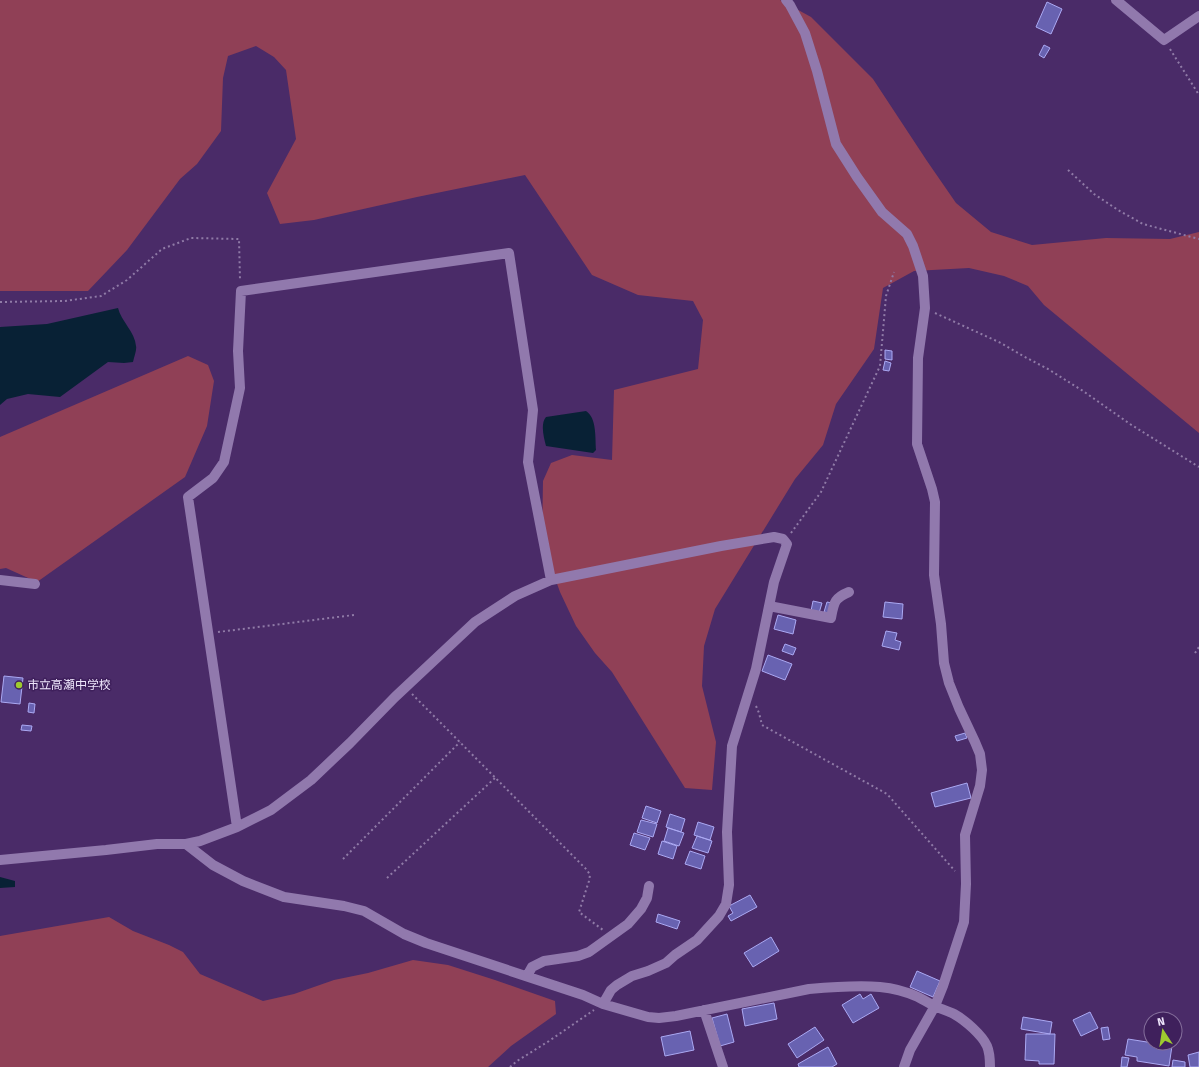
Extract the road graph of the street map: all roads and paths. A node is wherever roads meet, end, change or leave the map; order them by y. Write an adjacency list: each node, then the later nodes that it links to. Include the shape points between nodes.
1 (786, 0): 11 (street, via 805,33 836,144 882,212 907,234 913,246 923,276)
2 (1116, 0): 4 (street)
3 (1199, 16): 4 (street)
4 (1164, 40): 5 (path)
5 (1199, 95)
6 (1068, 170): 7 (path, via 1094,194 1143,224)
7 (1199, 239)
8 (894, 272): 13 (path, via 886,296 880,366 821,492)
9 (241, 291): 10 (path, via 238,238 190,238 162,249 127,280 101,296 65,301); 15 (street, via 509,253 533,410 528,462); 20 (street, via 238,351 240,388 224,462 213,478 188,497)
10 (0, 302)
11 (925, 308): 12 (path, via 1001,343 1048,369); 32 (street, via 918,358 917,444 935,502 934,575 944,663 951,689 980,754 982,770 980,786 965,835)
12 (1199, 467)
13 (785, 541): 15 (street, via 774,537); 18 (street, via 787,544)
14 (0, 580): 16 (street)
15 (551, 580): 23 (street, via 515,596 475,622)
16 (35, 584)
17 (849, 592): 18 (street, via 842,594 835,602 831,618)
18 (769, 606): 24 (street, via 756,669)
19 (354, 615): 20 (path)
20 (209, 634): 27 (street)
21 (1199, 647): 22 (path)
22 (1195, 653)
23 (405, 688): 25 (path); 27 (street, via 311,780 272,810)
24 (746, 700): 32 (path, via 756,706 762,725 887,794); 36 (street, via 732,746 726,904 719,916 697,940 666,963 617,984)
25 (460, 742): 26 (path); 29 (path)
26 (495, 778): 31 (path); 34 (path, via 590,875 579,912)
27 (237, 827): 28 (street)
28 (186, 844): 30 (street, via 157,844); 35 (street, via 213,865 243,881 284,897 364,911 404,934 426,943)
29 (343, 859)
30 (0, 860)
31 (386, 878)
32 (966, 884): 37 (street, via 964,922)
33 (649, 886): 34 (street, via 647,898 641,909 628,924)
34 (611, 935): 35 (street, via 578,956 539,963 532,967)
35 (527, 976): 36 (street)
36 (603, 1004): 38 (street, via 659,1018); 39 (path)
37 (935, 1006): 38 (street, via 917,996 899,991 855,986 809,989); 41 (street, via 910,1050); 42 (street, via 955,1015 978,1033 987,1046)
38 (704, 1010): 40 (street)
39 (510, 1067)
40 (723, 1067)
41 (904, 1067)
42 (990, 1067)

